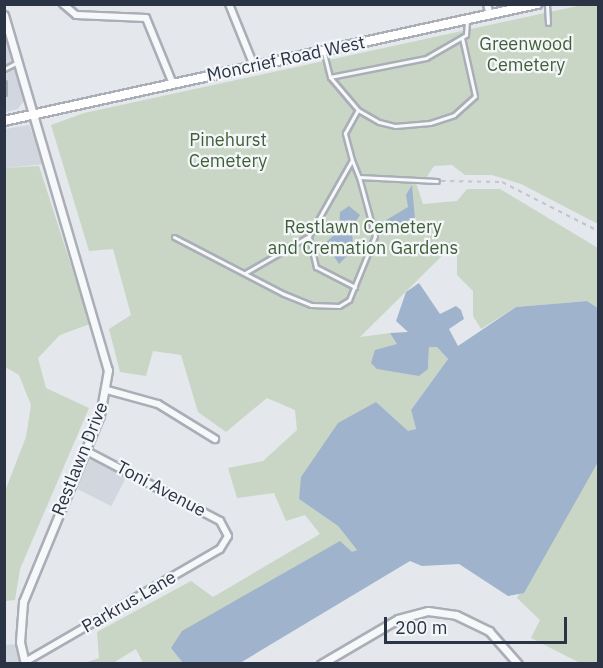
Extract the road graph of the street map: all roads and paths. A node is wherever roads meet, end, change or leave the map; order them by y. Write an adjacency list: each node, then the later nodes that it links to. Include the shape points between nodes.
1 (63, 4): 19 (street, via 76,15 146,18)
2 (229, 4): 15 (street)
3 (487, 4): 7 (street)
4 (537, 4): 7 (main road, Moncrief Road West)
5 (547, 4): 9 (lane)
6 (4, 15): 11 (street, Restlawn Drive)
7 (490, 15): 8 (main road, Moncrief Road West)
8 (467, 20): 10 (lane); 13 (main road, Moncrief Road West)
9 (548, 22)
10 (462, 38): 17 (lane, via 426,57); 21 (lane, via 475,96 466,108 413,127 379,122)
11 (13, 43): 12 (lane); 14 (street, Restlawn Drive)
12 (4, 45)
13 (323, 51): 15 (main road, Moncrief Road West); 17 (lane)
14 (19, 61): 16 (lane); 22 (street, Restlawn Drive)
15 (254, 66): 19 (main road, Moncrief Road West)
16 (4, 69)
17 (330, 77): 21 (lane)
18 (4, 83): 20 (lane)
19 (173, 84): 22 (main road, Moncrief Road West)
20 (4, 93)
21 (358, 110): 24 (lane, via 345,133)
22 (35, 114): 23 (main road, Moncrief Road West); 32 (street, Restlawn Drive, via 106,350)
23 (4, 121)
24 (352, 160): 25 (lane); 29 (lane)
25 (359, 177): 26 (lane); 31 (lane, via 375,236)
26 (437, 181): 27 (path, via 502,183)
27 (598, 231)
28 (174, 237): 30 (lane)
29 (309, 237): 30 (lane); 31 (lane, via 316,267)
30 (244, 273): 31 (lane, via 293,298 330,307 345,304)
31 (356, 287)
32 (107, 390): 33 (street, via 158,404); 34 (street, Restlawn Drive)
33 (215, 439)
34 (85, 450): 35 (street, Toni Avenue, via 220,521); 36 (street, Restlawn Drive, via 23,602)
35 (228, 536): 36 (street, Parkrus Lane, via 220,549)
36 (25, 663)
37 (321, 663): 38 (street, via 398,619 428,611 456,615 489,631)
38 (517, 663)

